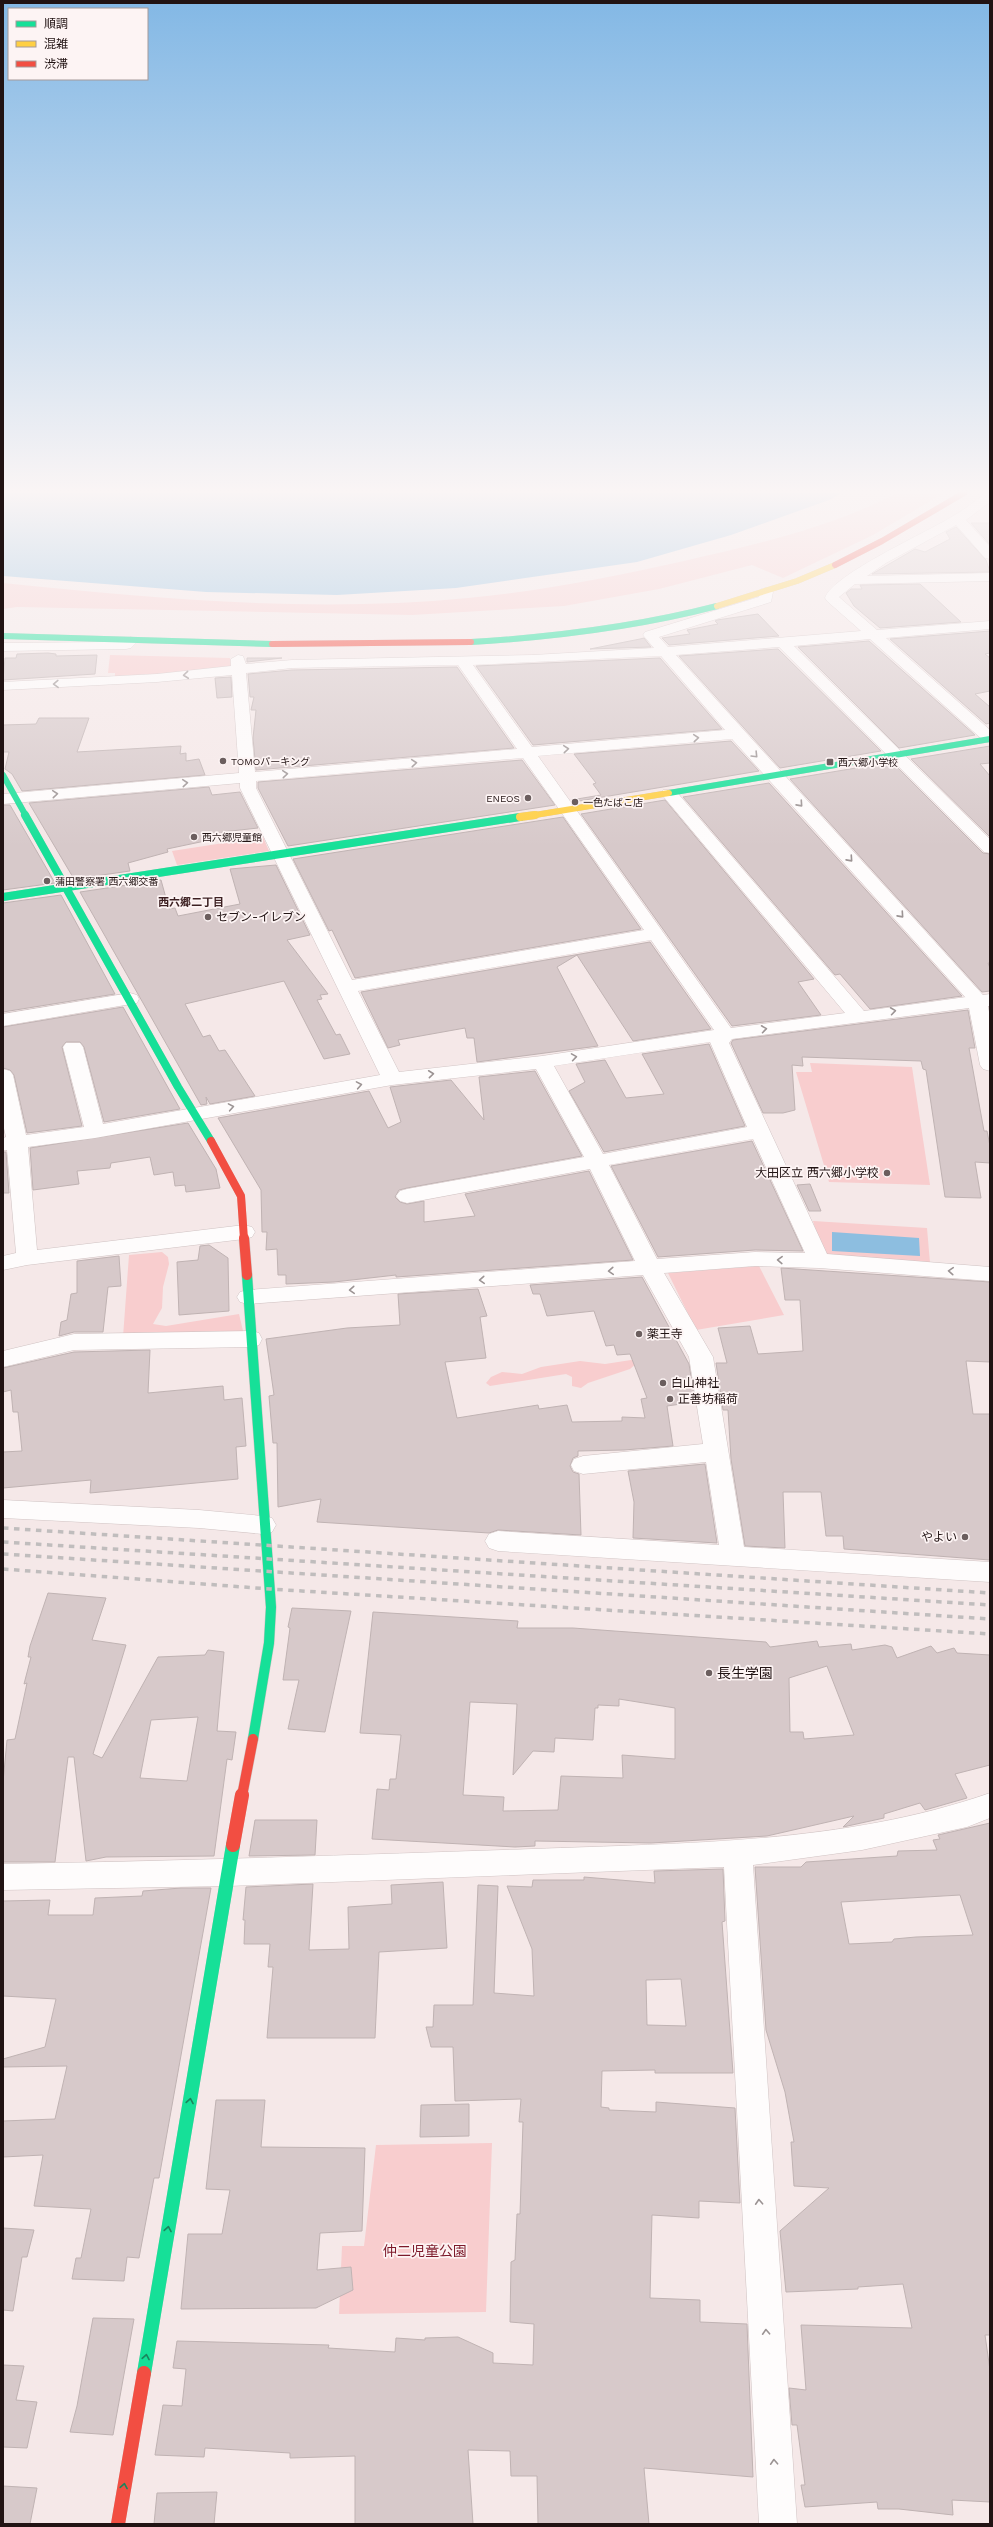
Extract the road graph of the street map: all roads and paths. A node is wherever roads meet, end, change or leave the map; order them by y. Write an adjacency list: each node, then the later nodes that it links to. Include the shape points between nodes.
1 (687, 611): 7 (street, via 628,625 544,637 403,644)
2 (728, 611): 10 (street, via 650,635)
3 (845, 611): 5 (street)
4 (990, 625): 5 (street)
5 (874, 634): 8 (street); 15 (street)
6 (3, 636): 7 (street)
7 (131, 641): 9 (street, via 126,645 105,646)
8 (782, 642): 10 (street); 17 (street)
9 (3, 647)
10 (664, 652): 11 (street); 14 (street)
11 (462, 660): 12 (street); 16 (street)
12 (238, 664): 13 (street, one-way to 13, via 157,678); 20 (street)
13 (3, 686)
14 (736, 734): 16 (street, one-way to 14); 19 (street, one-way to 19)
15 (990, 739): 17 (street)
16 (527, 752): 20 (street, one-way to 16); 23 (street)
17 (896, 755): 19 (street); 24 (street)
18 (3, 775): 22 (street)
19 (775, 775): 21 (street); 31 (street, one-way to 31)
20 (246, 778): 22 (street, one-way to 20); 25 (street, via 248,788)
21 (669, 793): 23 (street); 32 (street)
22 (10, 798): 26 (street)
23 (567, 810): 25 (street); 28 (street)
24 (990, 848)
25 (279, 855): 26 (street); 29 (street)
26 (69, 887): 27 (street); 30 (street)
27 (3, 898)
28 (655, 934): 29 (street); 34 (street)
29 (346, 987): 39 (street)
30 (130, 999): 33 (street); 40 (street)
31 (983, 1000): 32 (street, one-way to 31); 37 (street)
32 (858, 1016): 34 (street, one-way to 32)
33 (3, 1020)
34 (726, 1034): 36 (street, one-way to 34); 41 (street, via 719,1043)
35 (73, 1047): 42 (street)
36 (542, 1062): 39 (street, one-way to 36); 44 (street)
37 (990, 1065)
38 (3, 1075): 43 (street)
39 (392, 1079): 40 (street, one-way to 39)
40 (193, 1114): 42 (street); 46 (street, via 232,1172 241,1196)
41 (760, 1130): 44 (street); 48 (street)
42 (95, 1132): 43 (street)
43 (10, 1143): 47 (street)
44 (596, 1160): 45 (street); 50 (street)
45 (407, 1196)
46 (244, 1232): 47 (street); 52 (street)
47 (28, 1258): 49 (street)
48 (819, 1261): 50 (street, one-way to 50, via 754,1259); 51 (street, one-way to 48)
49 (3, 1263)
50 (650, 1268): 52 (street, one-way to 52); 55 (street, via 701,1357)
51 (990, 1274)
52 (248, 1297): 53 (street)
53 (251, 1339): 54 (street, via 74,1342); 58 (street)
54 (3, 1359)
55 (716, 1452): 56 (street); 60 (street)
56 (583, 1465)
57 (3, 1508): 58 (street)
58 (263, 1525): 64 (street, via 270,1589 268,1643)
59 (498, 1541): 60 (street)
60 (732, 1556): 61 (street)
61 (990, 1572)
62 (990, 1805): 63 (street, via 967,1815 862,1837)
63 (738, 1854): 64 (street); 66 (street, one-way to 63)
64 (228, 1873): 65 (street); 67 (street, one-way to 64)
65 (3, 1877)
66 (777, 2512)
67 (118, 2524)

